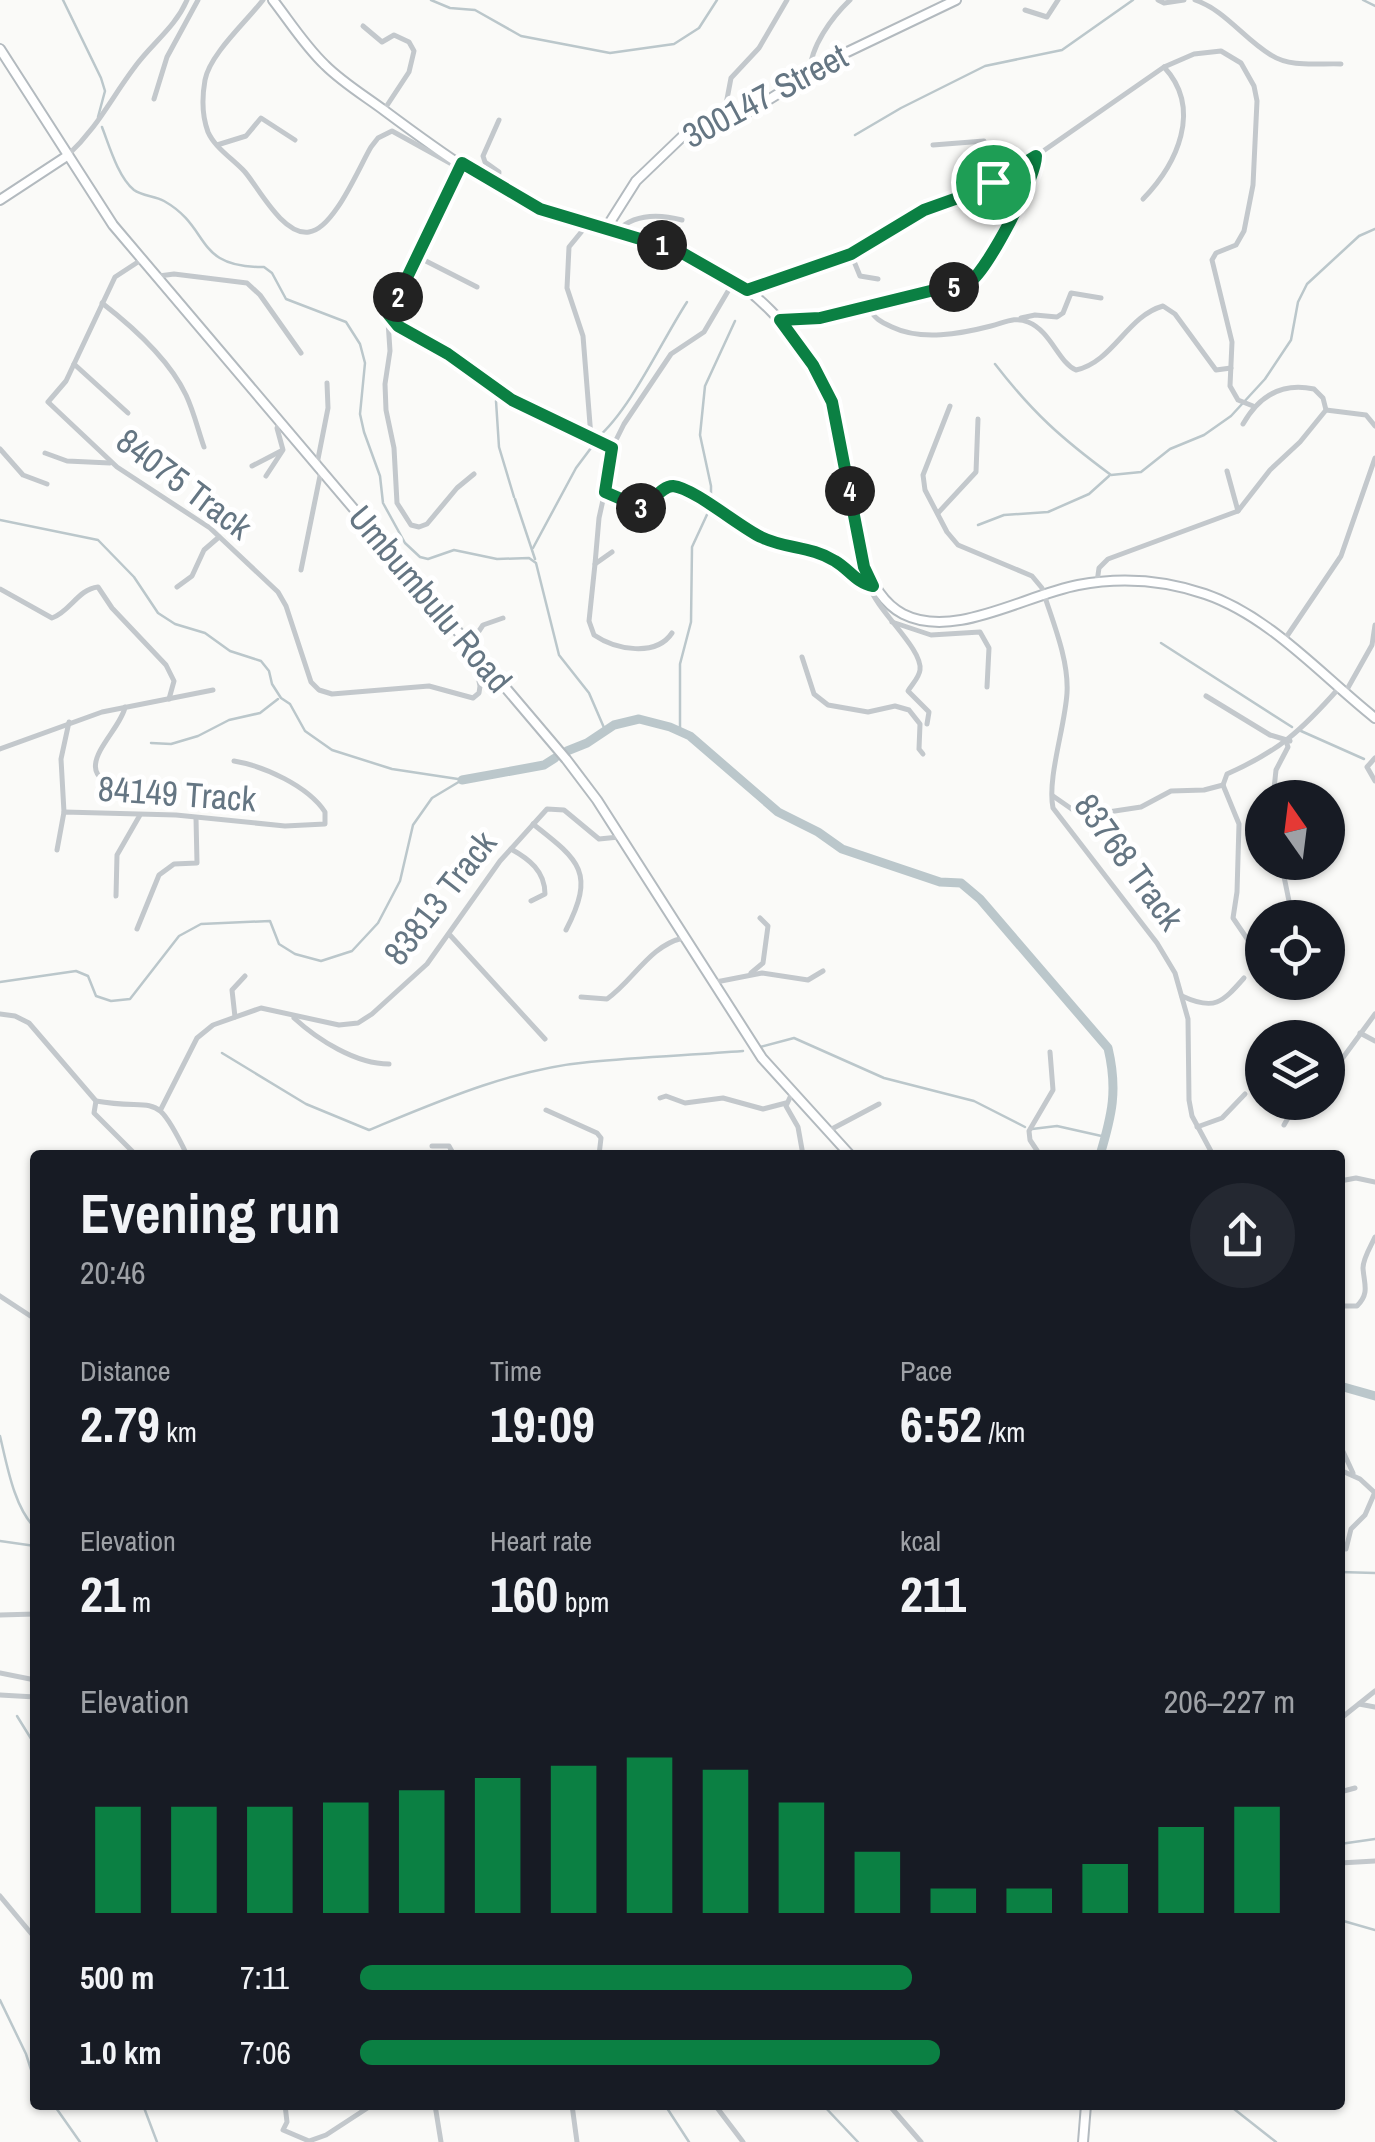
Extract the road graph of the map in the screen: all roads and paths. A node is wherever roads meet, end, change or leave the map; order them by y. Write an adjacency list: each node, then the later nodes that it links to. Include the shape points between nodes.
1 (187, 0): 25 (street)
2 (198, 0): 18 (street, via 166,57)
3 (263, 0): 23 (street, via 207,72 203,110)
4 (273, 0): 19 (street, via 326,66)
5 (787, 0): 21 (street, via 730,78)
6 (850, 0): 17 (street, via 816,48)
7 (956, 0): 17 (street, 300147 Street)
8 (1058, 0): 12 (street, via 1048,18)
9 (1158, 0): 10 (street)
10 (1184, 0)
11 (1194, 0): 15 (street, via 1272,56)
12 (1025, 10)
13 (362, 26): 19 (street, via 382,42 400,36 414,51 409,72)
14 (0, 49): 25 (street, Umbumbulu Road)
15 (1341, 64)
16 (1164, 67): 26 (street); 31 (street, via 1183,102 1177,153); 52 (street, via 1194,54 1227,52 1256,95 1244,231 1236,245 1212,260 1232,342)
17 (810, 72): 21 (street, 300147 Street, via 747,113)
18 (154, 99)
19 (384, 110): 27 (street)
20 (500, 120): 29 (street, via 484,156 499,172)
21 (723, 120): 34 (street, 300147 Street, via 686,134 656,158)
22 (295, 140): 23 (street, via 261,118 246,136)
23 (217, 145): 27 (street, via 270,208 309,232 335,210 371,147 388,132)
24 (933, 145): 28 (street, via 984,141)
25 (68, 156): 30 (street); 38 (street, Umbumbulu Road)
26 (1036, 156): 28 (street); 46 (street, via 1012,217 976,277)
27 (460, 165): 29 (street); 37 (street)
28 (993, 182): 36 (street, via 934,204)
29 (496, 185): 33 (street)
30 (0, 200)
31 (1143, 200)
32 (682, 220): 35 (street, via 649,216)
33 (588, 225): 34 (street); 62 (street, via 569,246 568,288 583,336)
34 (605, 230): 35 (street)
35 (616, 233): 41 (street, via 677,250)
36 (851, 254): 40 (street, via 860,276); 43 (street)
37 (418, 257): 42 (street); 47 (street)
38 (142, 260): 39 (street, Umbumbulu Road); 45 (street, via 115,277)
39 (156, 277): 50 (street, via 247,283); 59 (street, Umbumbulu Road)
40 (878, 279)
41 (734, 281): 43 (street); 64 (street, via 704,332 659,370)
42 (477, 287)
43 (747, 290): 49 (street)
44 (1100, 298): 48 (street, via 1071,293 1057,318)
45 (102, 303): 51 (street); 63 (street, via 140,334 184,391)
46 (869, 308): 48 (street, via 882,322 918,334); 49 (street)
47 (389, 315): 62 (street, via 512,400); 73 (street, via 385,398 401,512 423,526)
48 (1018, 319): 52 (street, via 1038,327 1076,370 1164,306 1216,370)
49 (780, 320): 85 (street, via 832,402)
50 (300, 354)
51 (74, 364): 57 (street); 69 (street, 84075 Track, via 48,402)
52 (1230, 368): 55 (street, via 1234,395)
53 (328, 384): 71 (street)
54 (950, 406): 78 (street, via 922,480)
55 (1254, 406): 56 (street, via 1292,387 1314,389); 60 (street)
56 (1326, 410): 61 (street, via 1366,415); 77 (street)
57 (128, 412)
58 (978, 419): 78 (street, via 976,472)
59 (280, 423): 66 (street); 71 (street, Umbumbulu Road)
60 (1243, 424)
61 (1375, 426)
62 (591, 437): 64 (street)
63 (204, 447)
64 (612, 448): 76 (street)
65 (0, 449): 75 (street, via 23,476)
66 (283, 450): 70 (street); 74 (street)
67 (45, 453): 69 (street)
68 (1375, 458): 92 (street, via 1341,556)
69 (112, 463): 79 (street, 84075 Track)
70 (252, 466)
71 (318, 469): 82 (street); 93 (street, Umbumbulu Road)
72 (1227, 471): 77 (street)
73 (474, 474)
74 (266, 476)
75 (47, 484)
76 (605, 492): 81 (street); 85 (street, via 642,508 675,486 763,538 804,546)
77 (1238, 510): 83 (street, via 1108,558)
78 (938, 513): 87 (street, via 958,545 1032,576)
79 (220, 536): 84 (street); 93 (street, 84075 Track, via 282,597 309,678 322,692 429,686 473,698 480,686)
80 (612, 552): 81 (street)
81 (595, 564): 91 (street, via 594,635 651,649)
82 (301, 570)
83 (1096, 582): 87 (street); 92 (street, via 1160,582 1206,594)
84 (178, 586)
85 (871, 586): 87 (street, via 900,612 938,623); 89 (street)
86 (0, 589): 99 (street, via 52,618 98,587 169,670)
87 (1044, 594): 115 (street, 83768 Track, via 1067,682)
88 (503, 618): 93 (street, via 483,624)
89 (890, 621): 95 (street, via 931,635 980,632 989,648); 101 (street, via 919,657 920,672 908,690)
90 (1375, 625): 97 (street, via 1372,645)
91 (672, 633)
92 (1283, 641): 97 (street)
93 (471, 648): 120 (street, Umbumbulu Road, via 566,759)
94 (802, 657): 102 (street, via 820,701 860,711)
95 (987, 686)
96 (213, 690): 99 (street)
97 (1342, 690): 103 (street); 106 (street)
98 (1206, 696): 106 (street)
99 (169, 699): 100 (street)
100 (125, 707): 104 (street); 114 (street, via 96,759 102,777)
101 (926, 708): 102 (street); 105 (street)
102 (909, 710): 108 (street, via 920,724)
103 (1375, 718)
104 (69, 722): 107 (street); 116 (street, via 61,759)
105 (928, 724)
106 (1288, 744): 111 (street); 113 (street, via 1227,774)
107 (0, 749)
108 (924, 754)
109 (1375, 758): 112 (street, via 1367,767)
110 (234, 762): 118 (street, 84149 Track, via 265,770 312,798 325,812 325,824)
111 (1275, 780)
112 (1375, 781)
113 (1223, 785): 115 (street, via 1171,791 1142,808 1108,812 1080,813); 129 (street, via 1240,824 1232,918)
114 (129, 788)
115 (1051, 795): 136 (street, 83768 Track, via 1058,817 1167,956)
116 (64, 812): 117 (street, 84149 Track); 122 (street, 84149 Track)
117 (140, 815): 118 (street, 84149 Track); 123 (street, via 118,855)
118 (196, 817): 126 (street, via 197,864 174,864 159,875)
119 (533, 824): 120 (street, 83813 Track, via 547,809 558,808 599,839); 121 (street, 83813 Track); 127 (street, via 566,852 580,875 582,894)
120 (620, 836): 130 (street, Umbumbulu Road)
121 (510, 848): 124 (street, via 543,877 545,894); 128 (street, 83813 Track)
122 (57, 850)
123 (116, 896)
124 (531, 901)
125 (760, 918): 132 (street, via 768,926 764,960)
126 (137, 929)
127 (566, 930)
128 (449, 934): 140 (street, 83813 Track, via 427,964 365,1019 340,1025); 143 (street)
129 (1245, 936)
130 (683, 938): 135 (street, Umbumbulu Road); 137 (street, via 655,951 607,999)
131 (823, 971): 132 (street, via 803,980)
132 (749, 975): 135 (street)
133 (245, 976): 141 (street, via 232,990)
134 (1244, 978): 136 (street, via 1210,1005)
135 (711, 983): 148 (street, Umbumbulu Road)
136 (1182, 996): 158 (street, 83768 Track)
137 (582, 997)
138 (0, 1014): 151 (street, via 28,1023)
139 (1375, 1014): 142 (street)
140 (291, 1016): 141 (street, 83813 Track, via 260,1008); 147 (street, via 332,1046)
141 (234, 1017): 154 (street, 83813 Track, via 197,1038)
142 (1360, 1032): 144 (street); 146 (street)
143 (546, 1038)
144 (1375, 1041)
145 (1050, 1052): 167 (street, via 1053,1090 1028,1130)
146 (1345, 1054)
147 (389, 1064)
148 (792, 1093): 152 (street); 159 (street, Umbumbulu Road)
149 (1245, 1094): 158 (street, via 1230,1113)
150 (660, 1098): 152 (street, via 685,1104 722,1098 768,1109)
151 (96, 1100): 154 (street); 161 (street, via 94,1114)
152 (786, 1102): 165 (street)
153 (879, 1104): 159 (street)
154 (160, 1109): 162 (street)
155 (546, 1110): 164 (street, via 597,1133)
156 (1287, 1120): 157 (street)
157 (1284, 1125)
158 (1197, 1127): 168 (street, 83768 Track)
159 (827, 1131): 166 (street, Umbumbulu Road)
160 (432, 1146): 163 (street)
161 (131, 1150)
162 (183, 1150)
163 (451, 1150)
164 (599, 1150)
165 (801, 1150)
166 (845, 1150)
167 (1037, 1150)
168 (1209, 1150)
169 (1345, 1180): 170 (street)
170 (1375, 1182)
171 (1375, 1237): 173 (street, via 1363,1263 1363,1300)
172 (0, 1296): 174 (street)
173 (1345, 1306)
174 (30, 1316)
175 (1345, 1457): 177 (street)
176 (1345, 1472): 177 (street)
177 (1353, 1476): 178 (street)
178 (1375, 1493): 179 (street, via 1350,1529)
179 (1346, 1548)
180 (30, 1614): 181 (street)
181 (0, 1615)
182 (0, 1673): 183 (street)
183 (30, 1679)
184 (1374, 1692): 187 (street); 188 (street)
185 (0, 1695): 186 (street)
186 (30, 1696)
187 (1359, 1704): 188 (street); 189 (street)
188 (1375, 1704)
189 (1345, 1715)
190 (1356, 1788): 191 (street)
191 (1345, 1791)
192 (1375, 1860): 193 (street)
193 (1345, 1863)
194 (0, 1896): 195 (street)
195 (30, 1932)
196 (286, 2110): 197 (street, via 283,2130 309,2141)
197 (364, 2110)
198 (436, 2110): 203 (street)
199 (573, 2110): 204 (street)
200 (719, 2110): 205 (street)
201 (893, 2110): 206 (street)
202 (1086, 2110): 207 (street)
203 (441, 2142)
204 (577, 2142)
205 (742, 2142)
206 (921, 2142)
207 (1083, 2142)

